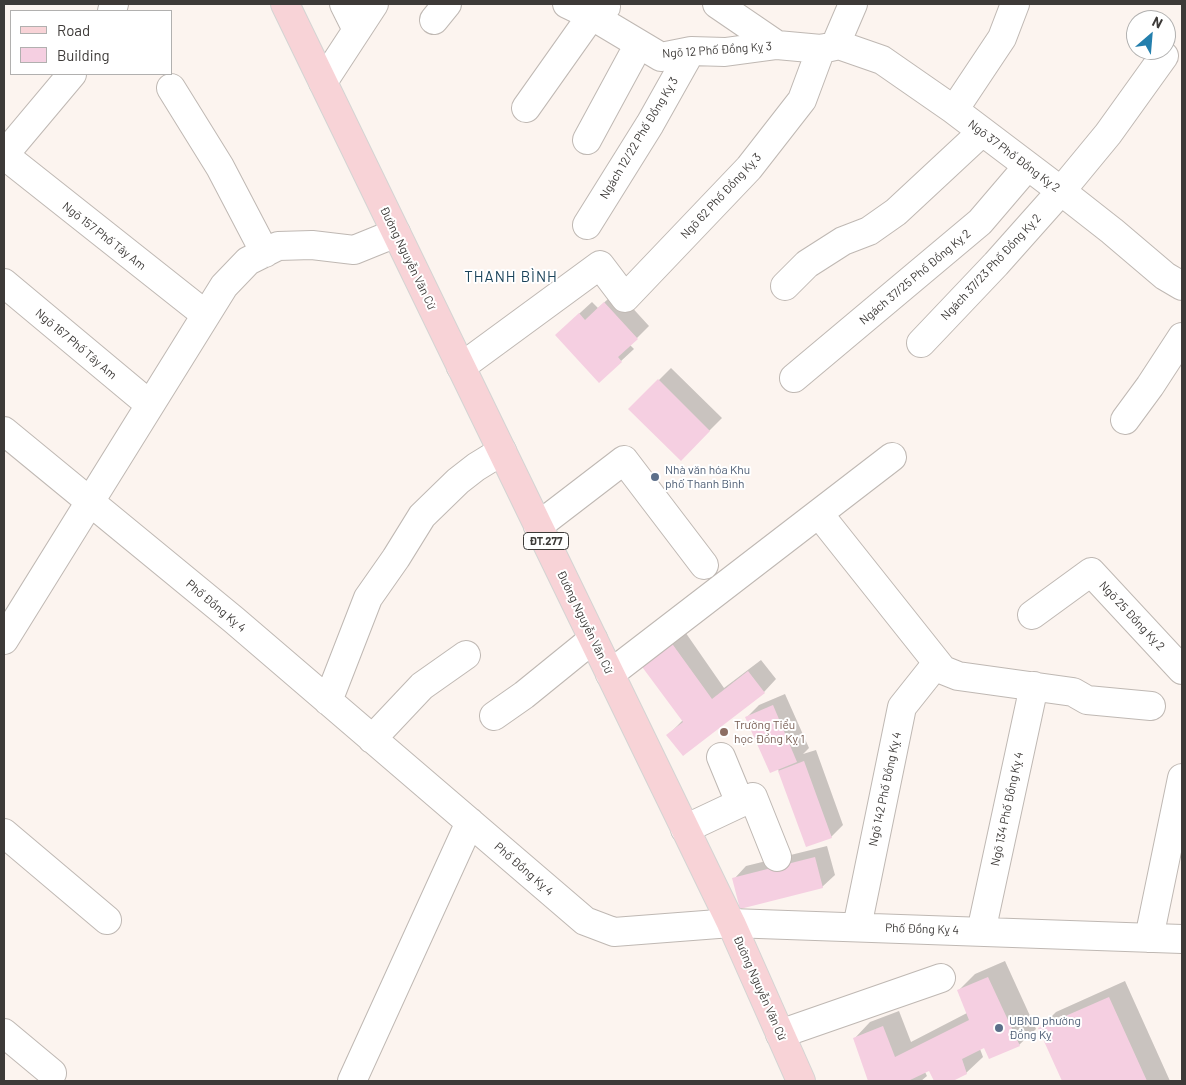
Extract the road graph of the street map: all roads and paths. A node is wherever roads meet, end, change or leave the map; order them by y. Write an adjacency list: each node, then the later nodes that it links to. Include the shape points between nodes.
1 (285, 4): 16 (main road, Đường Nguyễn Văn Cừ / ĐT.277)
2 (344, 4): 9 (street)
3 (374, 4): 9 (street)
4 (567, 4): 8 (street, Ngõ 12 Phố Đồng Kỵ 3)
5 (717, 4): 11 (street)
6 (853, 4): 12 (street, Ngõ 62 Phố Đồng Kỵ 3)
7 (1015, 4): 19 (street, via 1002,38)
8 (602, 10): 10 (street, Ngõ 12 Phố Đồng Kỵ 3); 18 (street, via 589,19)
9 (357, 30): 16 (street)
10 (639, 44): 13 (street, Ngõ 12 Phố Đồng Kỵ 3, via 660,57); 21 (street)
11 (777, 45): 12 (street, Ngõ 12 Phố Đồng Kỵ 3); 13 (street, Ngõ 12 Phố Đồng Kỵ 3, via 725,52)
12 (828, 47): 19 (street, Ngõ 37 Phố Đồng Kỵ 2, via 882,60); 34 (street, Ngõ 62 Phố Đồng Kỵ 3, via 802,100 749,168 625,298 600,266)
13 (691, 51): 25 (street, Ngách 12/22 Phố Đồng Kỵ 3)
14 (1161, 60): 24 (street, Ngách 37/23 Phố Đồng Kỵ 2, via 1108,134)
15 (71, 75): 22 (street)
16 (322, 82): 26 (main road, Đường Nguyễn Văn Cừ / ĐT.277)
17 (171, 88): 27 (street, via 220,167)
18 (526, 108)
19 (954, 110): 20 (street, Ngõ 37 Phố Đồng Kỵ 2)
20 (982, 132): 23 (street, Ngõ 37 Phố Đồng Kỵ 2); 29 (street, via 896,212 869,231 843,241 807,264)
21 (588, 140)
22 (4, 155): 31 (street, Ngõ 157 Phố Tây Am)
23 (1028, 167): 24 (street, Ngõ 37 Phố Đồng Kỵ 2); 35 (street, Ngách 37/25 Phố Đồng Kỵ 2, via 980,222)
24 (1061, 191): 30 (street, Ngõ 37 Phố Đồng Kỵ 2, via 1164,276); 33 (street, Ngách 37/23 Phố Đồng Kỵ 2)
25 (587, 225)
26 (396, 234): 27 (street, via 354,250 312,245 278,246); 34 (main road, Đường Nguyễn Văn Cừ / ĐT.277)
27 (265, 253): 31 (street, via 248,261 224,286)
28 (4, 283): 36 (street, Ngõ 167 Phố Tây Am)
29 (785, 286)
30 (1182, 286)
31 (206, 315): 36 (street)
32 (1182, 337): 37 (street)
33 (921, 343)
34 (461, 367): 39 (main road, Đường Nguyễn Văn Cừ / ĐT.277)
35 (794, 378)
36 (149, 404): 41 (street)
37 (1125, 420)
38 (4, 430): 41 (street, Phố Đồng Kỵ 4)
39 (502, 451): 43 (main road, Đường Nguyễn Văn Cừ / ĐT.277); 53 (street, via 458,481 422,516 368,598)
40 (892, 457): 42 (street)
41 (89, 502): 47 (street); 53 (street, Phố Đồng Kỵ 4)
42 (818, 514): 49 (street); 51 (street)
43 (538, 526): 44 (street, via 624,460); 46 (main road, Đường Nguyễn Văn Cừ / ĐT.277)
44 (704, 565)
45 (1032, 615): 50 (street, Ngõ 25 Đồng Kỵ 2, via 1091,572)
46 (593, 639): 51 (main road, Đường Nguyễn Văn Cừ / ĐT.277); 55 (street)
47 (4, 640)
48 (466, 655): 56 (street, via 422,686)
49 (937, 663): 52 (street, via 943,670 958,676); 66 (street, Ngõ 142 Phố Đồng Kỵ 4, via 902,706)
50 (1182, 670)
51 (610, 674): 61 (main road, Đường Nguyễn Văn Cừ / ĐT.277)
52 (1034, 686): 54 (street, via 1073,692 1087,700); 67 (street, Ngõ 134 Phố Đồng Kỵ 4)
53 (328, 701): 56 (street, Phố Đồng Kỵ 4)
54 (1151, 706)
55 (494, 716)
56 (372, 740): 60 (street, Phố Đồng Kỵ 4)
57 (721, 757): 59 (street)
58 (1182, 778): 68 (street)
59 (740, 802): 61 (street); 63 (street, via 753,797)
60 (470, 822): 65 (street, Phố Đồng Kỵ 4, via 584,921 614,932); 74 (street)
61 (685, 828): 65 (main road, Đường Nguyễn Văn Cừ / ĐT.277)
62 (4, 833): 64 (street)
63 (777, 857)
64 (107, 920)
65 (731, 923): 66 (street, Phố Đồng Kỵ 4); 72 (main road, Đường Nguyễn Văn Cừ / ĐT.277)
66 (857, 927): 67 (street, Phố Đồng Kỵ 4)
67 (981, 932): 68 (street, Phố Đồng Kỵ 4)
68 (1149, 938): 69 (street, Phố Đồng Kỵ 4)
69 (1182, 939)
70 (941, 978): 72 (street)
71 (4, 1034): 73 (street)
72 (780, 1034): 75 (main road, Đường Nguyễn Văn Cừ / ĐT.277)
73 (52, 1073)
74 (352, 1081)
75 (801, 1081)

